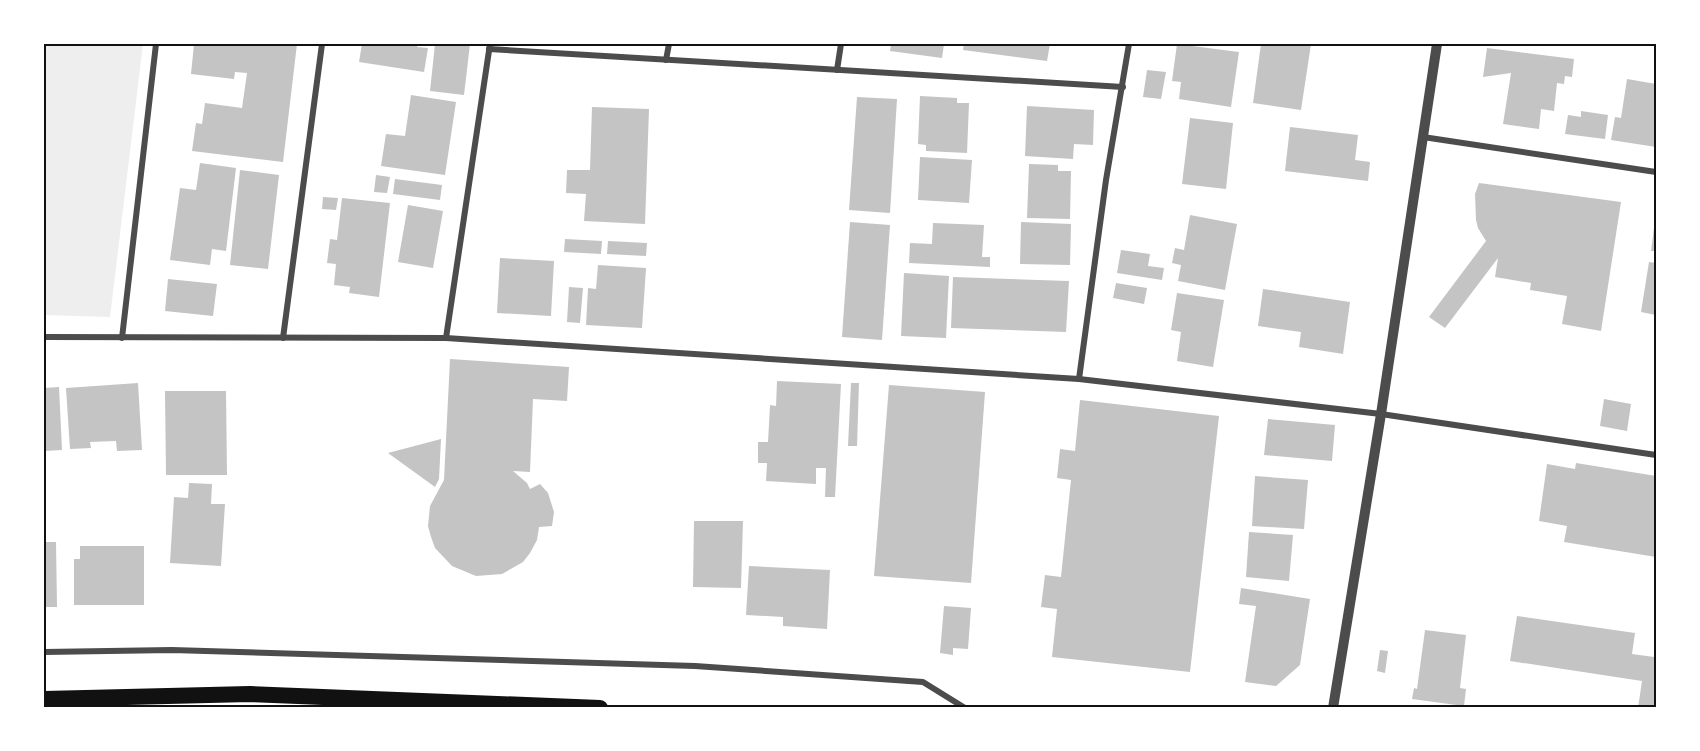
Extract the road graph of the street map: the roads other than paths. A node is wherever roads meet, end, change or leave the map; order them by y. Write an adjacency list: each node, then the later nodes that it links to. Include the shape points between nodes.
1 (156, 44): 14 (street)
2 (322, 44): 15 (street)
3 (669, 44): 8 (street)
4 (841, 44): 9 (street)
5 (1130, 44): 10 (street)
6 (1437, 44): 11 (street)
7 (490, 46): 8 (street); 16 (street)
8 (666, 60): 9 (street)
9 (837, 70): 10 (street)
10 (1123, 87): 17 (street)
11 (1423, 137): 12 (street); 18 (street)
12 (1656, 172)
13 (44, 338): 14 (street)
14 (122, 338): 15 (street)
15 (283, 338): 16 (street)
16 (446, 338): 17 (street)
17 (1079, 379): 18 (street)
18 (1381, 414): 19 (street); 24 (street)
19 (1656, 456)
20 (44, 652): 23 (street, via 171,650 695,666 922,682)
21 (44, 699): 22 (highway, via 250,694)
22 (600, 708)
23 (965, 708)
24 (1333, 708)

